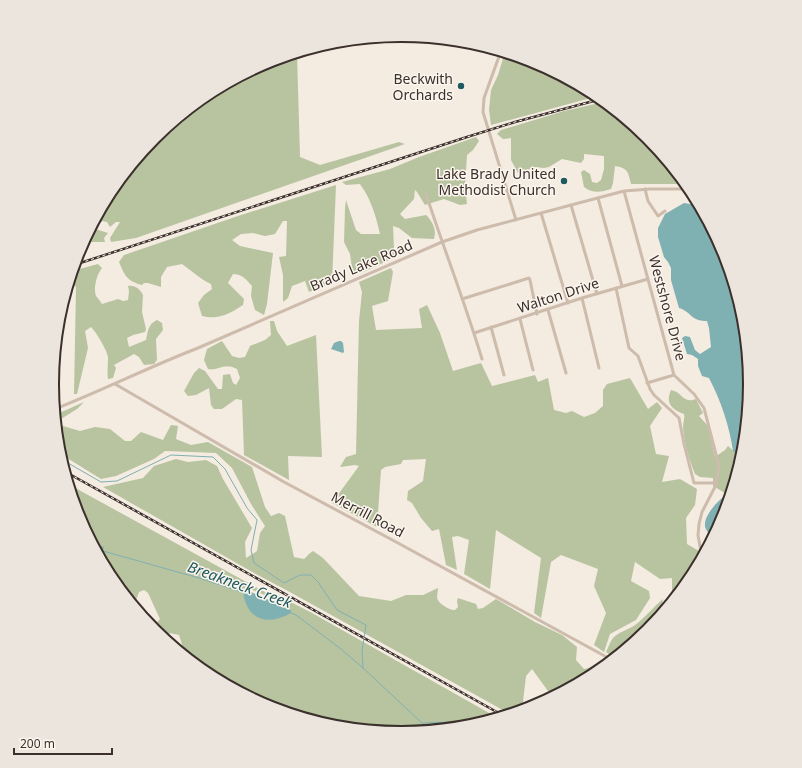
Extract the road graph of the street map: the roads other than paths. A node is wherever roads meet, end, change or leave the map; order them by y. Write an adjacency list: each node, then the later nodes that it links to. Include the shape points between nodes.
1 (499, 57): 10 (street, via 484,98 483,112)
2 (645, 189): 3 (street, Brady Lake Road); 4 (street, Brady Lake Road); 8 (street, via 648,201 658,216)
3 (681, 189)
4 (624, 191): 6 (street, Brady Lake Road); 12 (street, Westshore Drive)
5 (426, 194): 11 (street)
6 (598, 198): 7 (street, Brady Lake Road); 13 (street)
7 (571, 205): 9 (street, Brady Lake Road); 15 (street)
8 (665, 211)
9 (541, 213): 10 (street, Brady Lake Road); 18 (street)
10 (516, 220): 11 (street, Brady Lake Road)
11 (442, 242): 17 (street); 31 (street, Brady Lake Road)
12 (648, 279): 13 (street, Walton Drive); 29 (street, Westshore Drive)
13 (622, 286): 14 (street, Walton Drive)
14 (616, 288): 15 (street, Walton Drive); 30 (street, via 630,348 638,356)
15 (597, 294): 16 (street, Walton Drive)
16 (582, 298): 18 (street, Walton Drive); 25 (street)
17 (462, 299): 20 (street, via 526,278 530,280); 23 (street)
18 (568, 303): 19 (street, Walton Drive)
19 (548, 310): 20 (street, Walton Drive); 27 (street)
20 (536, 314): 21 (street, Walton Drive)
21 (520, 319): 22 (street, Walton Drive); 26 (street)
22 (491, 327): 23 (street, Walton Drive); 28 (street)
23 (474, 333): 24 (street)
24 (482, 359)
25 (599, 368)
26 (533, 370)
27 (566, 373)
28 (504, 375)
29 (674, 375): 30 (street); 33 (street, Westshore Drive, via 694,394 704,408 719,466)
30 (647, 383): 33 (street, via 654,395 679,418 694,483)
31 (115, 384): 32 (street, Brady Lake Road); 35 (street, Merrill Road, via 284,482)
32 (60, 407)
33 (717, 483): 34 (street, Westshore Drive, via 702,512 698,535)
34 (700, 549)
35 (606, 657)

